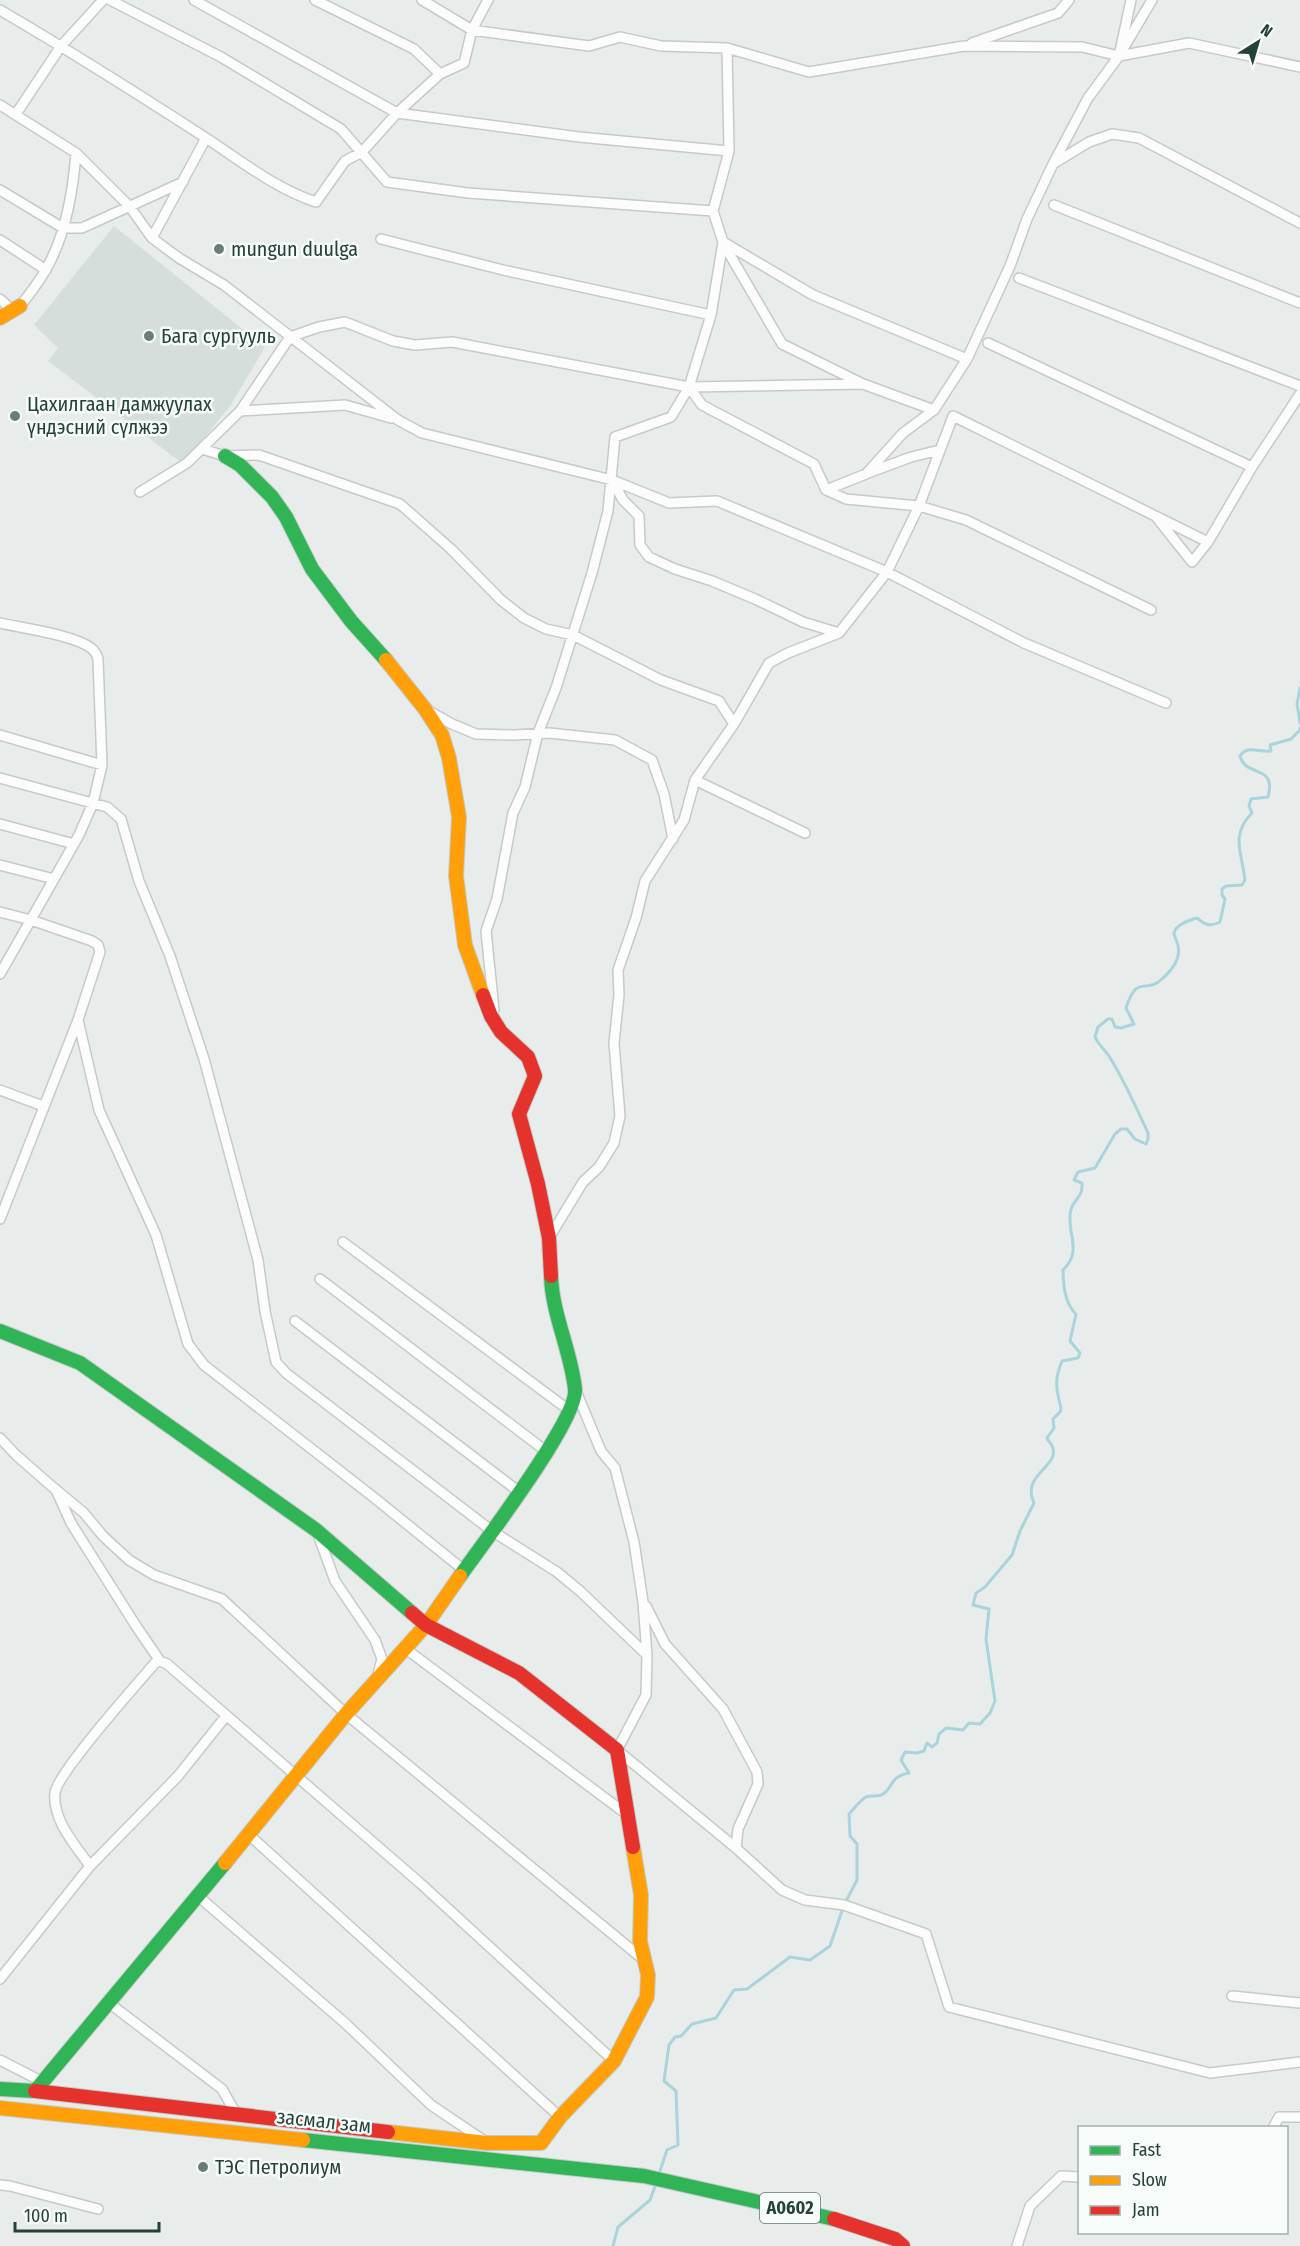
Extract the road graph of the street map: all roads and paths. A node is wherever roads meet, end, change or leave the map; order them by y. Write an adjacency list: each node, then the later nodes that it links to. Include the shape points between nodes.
1 (103, 0): 12 (street)
2 (110, 0): 23 (street, via 221,57 341,129)
3 (194, 0): 19 (street)
4 (315, 0): 17 (street, via 414,49)
5 (422, 0): 11 (street)
6 (488, 0): 11 (street)
7 (1069, 0): 13 (street, via 1058,13)
8 (1131, 0): 15 (street)
9 (1152, 0): 15 (street)
10 (0, 10): 12 (street)
11 (472, 30): 14 (street, via 589,46 620,37 661,46); 17 (street, via 464,63)
12 (61, 46): 20 (street); 21 (street)
13 (964, 46): 14 (street, via 809,72); 15 (street, via 1082,47)
14 (727, 48): 22 (street)
15 (1119, 56): 16 (street, via 1190,43); 25 (street, via 1088,98)
16 (1300, 67)
17 (440, 74): 19 (street)
18 (0, 105): 20 (street)
19 (397, 113): 22 (street, via 579,137); 23 (street)
20 (16, 114): 24 (street)
21 (207, 138): 23 (street, via 252,169 316,202 345,161); 26 (street)
22 (729, 151): 30 (street)
23 (362, 152): 30 (street, via 387,182 468,193)
24 (76, 153): 29 (street); 32 (street)
25 (1053, 164): 31 (street, via 1089,142 1112,134 1139,138); 46 (street)
26 (183, 182): 29 (street); 33 (street)
27 (0, 190): 32 (street)
28 (1054, 205): 40 (street)
29 (130, 207): 32 (street, via 82,228); 33 (street)
30 (713, 211): 36 (street)
31 (1300, 224)
32 (63, 228): 37 (street)
33 (152, 238): 44 (street, via 224,285)
34 (381, 239): 42 (street)
35 (0, 240): 37 (street)
36 (723, 242): 42 (street); 46 (street, via 813,295); 47 (street, via 782,344)
37 (46, 270): 41 (street)
38 (1019, 278): 48 (street)
39 (0, 299): 41 (street)
40 (1300, 303)
41 (16, 309): 43 (main road)
42 (711, 315): 49 (street)
43 (0, 318)
44 (290, 337): 49 (street, via 345,322 393,342 452,342); 52 (street); 53 (street)
45 (988, 343): 57 (street)
46 (967, 359): 51 (street)
47 (863, 384): 49 (street); 51 (street)
48 (1300, 386)
49 (689, 387): 59 (street, via 671,417 615,437); 60 (street, via 702,405 814,464)
50 (1300, 394): 57 (street)
51 (934, 410): 58 (street, via 903,433)
52 (240, 411): 53 (street, via 345,405); 54 (street)
53 (398, 420): 59 (street, via 422,433)
54 (202, 449): 56 (street); 61 (street)
55 (940, 450): 58 (street); 62 (street); 63 (street, via 953,416)
56 (225, 456): 69 (street, via 259,455 400,504 524,618 546,629); 71 (main road, via 240,465 272,497 312,569)
57 (1252, 467): 64 (street)
58 (866, 474): 60 (street)
59 (612, 480): 65 (street, via 669,504 717,501); 68 (street, via 623,500 639,516 640,545 649,557 803,622); 69 (street, via 608,511)
60 (826, 490): 62 (street, via 846,499)
61 (140, 492)
62 (919, 506): 65 (street); 66 (street, via 966,520)
63 (1154, 515): 64 (street); 64 (street, via 1192,562)
64 (1208, 542)
65 (887, 572): 68 (street); 70 (street, via 1024,643)
66 (1151, 610)
67 (0, 623): 75 (street, via 76,641 96,653)
68 (839, 633): 72 (street, via 769,663)
69 (573, 635): 72 (street, via 661,680 719,701); 73 (street)
70 (1166, 704)
71 (425, 709): 73 (street, via 476,734); 89 (main road, via 442,735 456,792 456,876 465,945)
72 (734, 724): 77 (street)
73 (538, 733): 81 (street, via 615,740 652,760); 89 (street, via 525,787 513,813 497,899 486,931 493,1008)
74 (0, 735): 75 (street)
75 (102, 765): 78 (street)
76 (0, 778): 78 (street)
77 (696, 780): 80 (street); 81 (street, via 684,820)
78 (93, 803): 82 (street); 105 (street, via 107,807 121,819 139,881 170,956 204,1059 258,1260 276,1362)
79 (0, 824): 82 (street)
80 (805, 833)
81 (673, 838): 93 (street, via 645,881 618,970 614,1043 620,1116 614,1143 599,1167 583,1182)
82 (74, 844): 84 (street)
83 (0, 865): 84 (street)
84 (54, 879): 86 (street)
85 (0, 912): 86 (street)
86 (30, 920): 87 (street); 88 (street, via 98,945 100,952)
87 (2, 968)
88 (78, 1020): 91 (street); 106 (street, via 99,1110 156,1234 188,1344 204,1365)
89 (501, 1032): 93 (main road, via 528,1057 535,1076 519,1114)
90 (0, 1090): 91 (street)
91 (43, 1106): 92 (street)
92 (0, 1219)
93 (549, 1238): 98 (main road, via 551,1282)
94 (344, 1242): 99 (street)
95 (320, 1280): 101 (street)
96 (295, 1321): 103 (street)
97 (0, 1331): 104 (main road, via 80,1363)
98 (576, 1391): 99 (main road); 107 (street, via 601,1451 615,1468 634,1542)
99 (570, 1411): 101 (main road)
100 (0, 1438): 102 (street)
101 (547, 1452): 103 (main road)
102 (54, 1488): 111 (street, via 71,1523); 113 (street, via 129,1560 154,1575 222,1599)
103 (518, 1491): 105 (main road)
104 (316, 1530): 108 (main road); 112 (street, via 335,1581 375,1640 382,1659)
105 (492, 1531): 106 (main road); 110 (street, via 557,1572)
106 (465, 1571): 108 (main road)
107 (643, 1602): 110 (street); 119 (street, via 665,1644 723,1709 757,1772 758,1784 738,1829)
108 (426, 1625): 109 (main road); 115 (main road, via 519,1673)
109 (406, 1649): 112 (main road); 117 (street)
110 (647, 1654): 115 (street, via 646,1695)
111 (160, 1661): 114 (street); 120 (street, via 92,1737 55,1791 62,1823)
112 (377, 1680): 113 (main road)
113 (346, 1714): 116 (main road); 122 (street)
114 (226, 1716): 116 (street); 120 (street, via 178,1776)
115 (616, 1750): 117 (main road); 119 (street)
116 (295, 1776): 118 (main road); 128 (street, via 420,1883)
117 (629, 1816): 122 (main road, via 641,1895 640,1941)
118 (248, 1834): 121 (main road); 134 (street)
119 (736, 1848): 129 (street, via 782,1890 805,1900 844,1905 926,1934 949,2007 1210,2073)
120 (90, 1866): 123 (street)
121 (198, 1896): 125 (main road); 137 (street, via 431,2105)
122 (644, 1960): 128 (main road, via 647,1996)
123 (0, 1979)
124 (1232, 1996): 126 (street)
125 (109, 2003): 130 (main road); 133 (street, via 222,2089)
126 (1300, 2003)
127 (0, 2060): 130 (street)
128 (614, 2061): 134 (main road)
129 (1300, 2062)
130 (39, 2086): 131 (main road); 133 (main road)
131 (0, 2089)
132 (0, 2108): 141 (main road, засмал зам / A0602, via 644,2176 849,2222 895,2239)
133 (236, 2114): 137 (main road)
134 (560, 2117): 137 (main road, via 541,2143)
135 (1300, 2117): 136 (street, via 1279,2117)
136 (1274, 2126)
137 (487, 2144)
138 (1078, 2178): 142 (street, via 1061,2176 1030,2206)
139 (0, 2185): 140 (street)
140 (98, 2209)
141 (903, 2246)
142 (1017, 2246)

